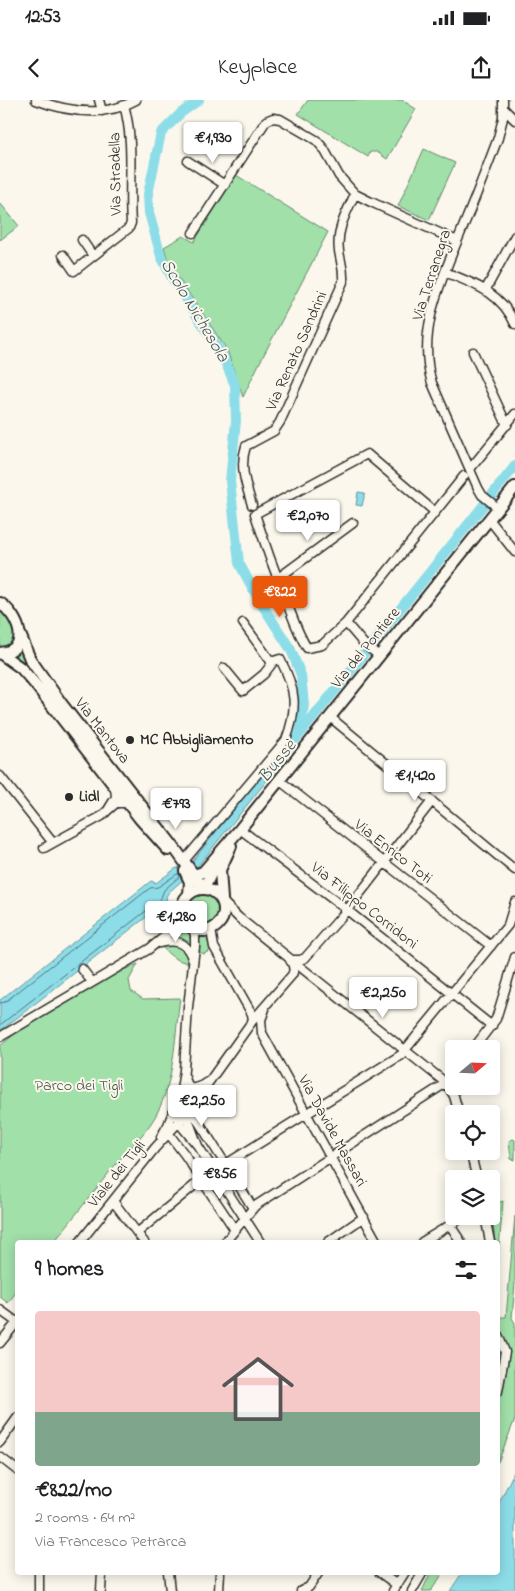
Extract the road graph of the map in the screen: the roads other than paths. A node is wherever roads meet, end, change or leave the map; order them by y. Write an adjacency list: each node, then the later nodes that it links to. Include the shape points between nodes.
1 (36, 100): 6 (street, Via Stradella, via 74,111)
2 (99, 100): 6 (street)
3 (136, 100): 5 (street, Via Stradella)
4 (503, 104): 7 (street); 14 (street, Via Terranegra, via 498,138)
5 (124, 105): 6 (street, Via Stradella); 16 (street, Via Stradella, via 131,142 131,223)
6 (102, 111)
7 (515, 120)
8 (188, 161): 9 (street)
9 (225, 185): 10 (street, via 266,121 275,118 316,140); 11 (street)
10 (355, 194): 14 (street); 26 (street, Via Renato Sandrini, via 339,233 343,282 280,422 274,430 246,446 242,457 243,475)
11 (193, 233)
12 (515, 236): 18 (street)
13 (82, 240): 16 (street)
14 (457, 241): 17 (street, Via Terranegra)
15 (63, 255): 16 (street, Via Stradella, via 74,270)
16 (93, 256)
17 (445, 272): 18 (street); 23 (street, Via Terranegra, via 427,335 428,370)
18 (486, 289): 19 (street, via 503,304)
19 (514, 321)
20 (473, 352): 22 (street)
21 (515, 414): 22 (street)
22 (506, 424): 23 (street)
23 (470, 469): 27 (street, Via Terranegra, via 482,495)
24 (464, 476): 28 (street)
25 (515, 487): 27 (main road, Via del Pontiere)
26 (252, 505)
27 (496, 506): 29 (main road, Via del Pontiere)
28 (435, 512): 32 (street, via 367,454 255,514); 35 (street)
29 (489, 519): 31 (street); 38 (main road, Via del Pontiere)
30 (353, 523): 32 (street)
31 (515, 552)
32 (277, 579): 35 (street, via 307,648 322,645)
33 (0, 603): 36 (main road, Via Mantova, via 17,622)
34 (243, 623): 39 (street)
35 (346, 623): 38 (street)
36 (20, 634): 37 (main road, Via Mantova, via 13,648); 53 (main road, Via Mantova, via 33,663 61,703)
37 (0, 653): 44 (main road, Via Mantova, via 18,665 35,684)
38 (376, 654): 41 (main road, Via del Pontiere)
39 (276, 661): 40 (street, via 243,691); 53 (street, via 289,675 295,699 293,722 286,740)
40 (224, 668)
41 (330, 717): 43 (main road, Via del Pontiere); 45 (street)
42 (0, 776): 49 (street)
43 (279, 780): 48 (main road, Via del Pontiere); 52 (street, Via Enrico Toti)
44 (115, 788): 46 (main road, Via Mantova); 47 (street, via 116,797)
45 (432, 802): 52 (street); 54 (street)
46 (127, 803): 47 (street, via 116,803); 53 (main road, Via Mantova)
47 (108, 810): 49 (street)
48 (240, 828): 50 (main road, Via del Pontiere); 58 (main road, Via del Pontiere, via 220,870); 61 (street, Via Filippo Corridoni)
49 (53, 844): 51 (street)
50 (225, 847): 55 (main road, Via del Pontiere, via 203,872); 56 (main road, Via del Pontiere)
51 (44, 848)
52 (384, 863): 61 (street); 65 (street, Via Enrico Toti)
53 (184, 864): 55 (main road, Via Mantova)
54 (515, 870)
55 (191, 876): 56 (main road, Via Mantova); 57 (main road)
56 (204, 889): 57 (main road); 58 (main road, via 213,891)
57 (189, 894): 60 (main road)
58 (222, 901): 63 (main road, via 224,917); 68 (street)
59 (515, 902): 65 (street, via 508,925)
60 (183, 904): 62 (main road, via 182,914); 64 (street)
61 (347, 910): 67 (street); 74 (street, Via Filippo Corridoni)
62 (191, 928): 63 (main road, via 203,932); 64 (street, via 176,928); 69 (street, via 195,941)
63 (211, 930): 76 (street, via 213,944)
64 (158, 944): 69 (street, via 181,943 189,950); 73 (street)
65 (491, 946): 74 (street)
66 (515, 957): 77 (street)
67 (306, 958): 68 (street); 71 (street)
68 (290, 960): 71 (street); 72 (street)
69 (193, 961): 83 (street)
70 (82, 969): 73 (street)
71 (305, 971): 72 (street); 82 (street)
72 (294, 972): 75 (street, Viale dei Tigli)
73 (92, 982): 80 (street)
74 (452, 993): 77 (street, Via Filippo Corridoni); 82 (street)
75 (266, 1005): 76 (street, Viale dei Tigli); 79 (street, via 261,1020)
76 (254, 1020): 78 (street, Viale dei Tigli)
77 (492, 1026): 81 (street)
78 (246, 1031): 79 (street, via 258,1029); 84 (street, Viale dei Tigli)
79 (262, 1033): 89 (street, Via Davide Massari)
80 (0, 1037)
81 (480, 1040)
82 (405, 1051): 85 (street); 89 (street)
83 (184, 1070): 84 (street, Viale dei Tigli, via 188,1086 194,1089); 87 (street)
84 (213, 1076): 88 (street, Viale dei Tigli)
85 (445, 1081)
86 (445, 1089): 94 (street)
87 (180, 1091): 90 (street); 93 (street, via 168,1125)
88 (188, 1111): 90 (street, Viale dei Tigli); 92 (street); 95 (street)
89 (307, 1114): 94 (street, Via Davide Massari); 95 (street)
90 (179, 1122): 91 (street, Viale dei Tigli); 92 (street)
91 (169, 1134): 93 (street, Viale dei Tigli); 97 (street)
92 (198, 1146): 96 (street)
93 (154, 1148): 98 (street, Viale dei Tigli)
94 (331, 1158): 99 (street); 100 (street, Via Davide Massari)
95 (226, 1165): 96 (street); 99 (street)
96 (214, 1171): 97 (street); 101 (street)
97 (202, 1179): 104 (street); 105 (street)
98 (113, 1201): 105 (street); 106 (street, Viale dei Tigli)
99 (253, 1208): 101 (street)
100 (364, 1217): 110 (street); 111 (street, Via Davide Massari)
101 (244, 1218): 104 (street); 109 (street)
102 (450, 1225): 112 (street); 113 (street)
103 (487, 1225): 114 (street)
104 (235, 1230): 108 (street)
105 (137, 1233): 107 (street)
106 (82, 1240)
107 (142, 1240)
108 (227, 1240)
109 (259, 1240)
110 (331, 1240)
111 (377, 1240)
112 (425, 1240)
113 (460, 1240)
114 (490, 1240)
115 (0, 1310): 116 (street)
116 (15, 1321)
117 (15, 1324): 119 (street)
118 (500, 1340): 120 (street, via 505,1352)
119 (0, 1343)
120 (500, 1368)
121 (15, 1421): 122 (street)
122 (0, 1442)
123 (0, 1457): 124 (street)
124 (15, 1469)
125 (39, 1575): 134 (street)
126 (102, 1575): 135 (street)
127 (168, 1575): 136 (street)
128 (220, 1575): 137 (street)
129 (317, 1575): 138 (street, via 309,1587)
130 (382, 1575): 133 (street)
131 (404, 1575): 133 (street)
132 (421, 1575): 139 (street)
133 (395, 1588)
134 (39, 1591)
135 (101, 1591)
136 (170, 1591)
137 (218, 1591)
138 (301, 1591)
139 (412, 1591)

